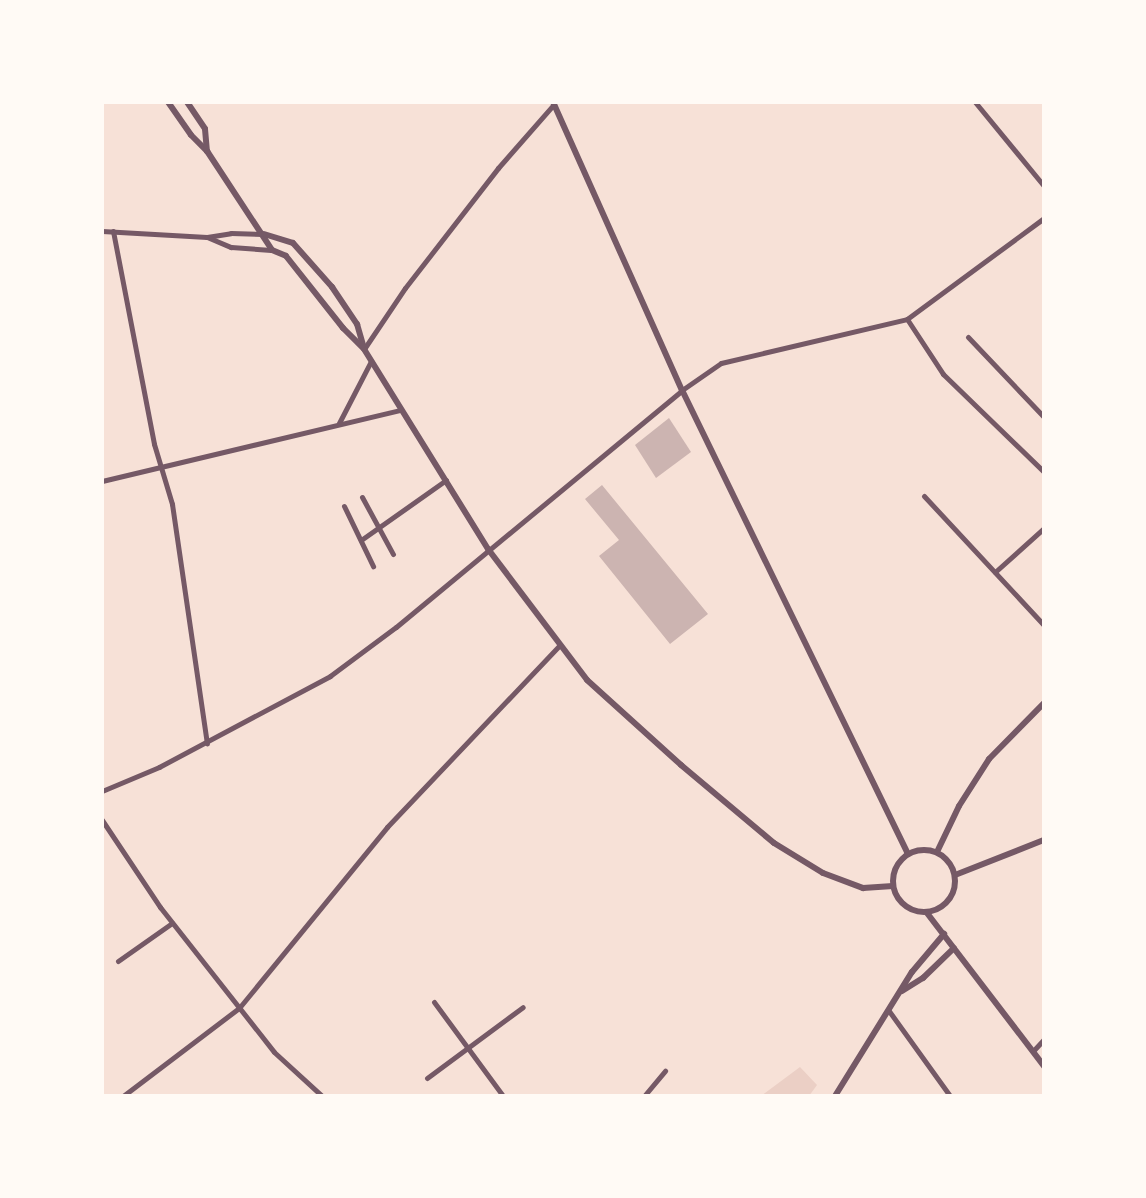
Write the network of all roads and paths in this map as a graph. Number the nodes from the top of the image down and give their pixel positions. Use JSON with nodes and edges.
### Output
{"nodes":[{"id":1,"x":168,"y":102,"type":"edge"},
{"id":2,"x":187,"y":102,"type":"edge"},
{"id":3,"x":975,"y":102,"type":"edge"},
{"id":4,"x":554,"y":103,"type":"edge"},
{"id":5,"x":207,"y":151,"type":"junction"},
{"id":6,"x":1044,"y":186,"type":"edge"},
{"id":7,"x":1044,"y":218,"type":"edge"},
{"id":8,"x":102,"y":231,"type":"edge"},
{"id":9,"x":113,"y":231,"type":"junction"},
{"id":10,"x":264,"y":234,"type":"junction"},
{"id":11,"x":207,"y":237,"type":"junction"},
{"id":12,"x":272,"y":250,"type":"junction"},
{"id":13,"x":907,"y":319,"type":"junction"},
{"id":14,"x":968,"y":337,"type":"dead end"},
{"id":15,"x":364,"y":349,"type":"junction"},
{"id":16,"x":371,"y":360,"type":"junction"},
{"id":17,"x":682,"y":390,"type":"junction"},
{"id":18,"x":402,"y":409,"type":"junction"},
{"id":19,"x":1044,"y":417,"type":"edge"},
{"id":20,"x":339,"y":424,"type":"junction"},
{"id":21,"x":160,"y":465,"type":"junction"},
{"id":22,"x":1044,"y":472,"type":"edge"},
{"id":23,"x":446,"y":480,"type":"junction"},
{"id":24,"x":102,"y":481,"type":"edge"},
{"id":25,"x":924,"y":496,"type":"dead end"},
{"id":26,"x":362,"y":497,"type":"dead end"},
{"id":27,"x":344,"y":506,"type":"dead end"},
{"id":28,"x":379,"y":528,"type":"junction"},
{"id":29,"x":1044,"y":528,"type":"edge"},
{"id":30,"x":361,"y":540,"type":"junction"},
{"id":31,"x":488,"y":549,"type":"junction"},
{"id":32,"x":393,"y":554,"type":"dead end"},
{"id":33,"x":373,"y":566,"type":"dead end"},
{"id":34,"x":995,"y":572,"type":"junction"},
{"id":35,"x":1044,"y":625,"type":"edge"},
{"id":36,"x":560,"y":645,"type":"junction"},
{"id":37,"x":1044,"y":703,"type":"edge"},
{"id":38,"x":207,"y":743,"type":"junction"},
{"id":39,"x":102,"y":791,"type":"edge"},
{"id":40,"x":102,"y":820,"type":"edge"},
{"id":41,"x":1044,"y":840,"type":"edge"},
{"id":42,"x":937,"y":852,"type":"junction"},
{"id":43,"x":908,"y":854,"type":"junction"},
{"id":44,"x":955,"y":875,"type":"junction"},
{"id":45,"x":893,"y":886,"type":"junction"},
{"id":46,"x":927,"y":913,"type":"junction"},
{"id":47,"x":172,"y":923,"type":"junction"},
{"id":48,"x":944,"y":934,"type":"junction"},
{"id":49,"x":954,"y":948,"type":"junction"},
{"id":50,"x":118,"y":961,"type":"dead end"},
{"id":51,"x":902,"y":991,"type":"junction"},
{"id":52,"x":434,"y":1002,"type":"dead end"},
{"id":53,"x":523,"y":1007,"type":"dead end"},
{"id":54,"x":239,"y":1008,"type":"junction"},
{"id":55,"x":889,"y":1011,"type":"junction"},
{"id":56,"x":1044,"y":1039,"type":"edge"},
{"id":57,"x":468,"y":1048,"type":"junction"},
{"id":58,"x":1033,"y":1051,"type":"junction"},
{"id":59,"x":1044,"y":1066,"type":"edge"},
{"id":60,"x":665,"y":1071,"type":"dead end"},
{"id":61,"x":427,"y":1078,"type":"dead end"},
{"id":62,"x":123,"y":1096,"type":"edge"},
{"id":63,"x":322,"y":1096,"type":"edge"},
{"id":64,"x":503,"y":1096,"type":"edge"},
{"id":65,"x":644,"y":1096,"type":"edge"},
{"id":66,"x":835,"y":1096,"type":"edge"},
{"id":67,"x":950,"y":1096,"type":"edge"}],
"edges":[{"from":1,"to":5,"type":"street"},
{"from":2,"to":5,"type":"street"},
{"from":3,"to":6,"type":"street"},
{"from":4,"to":15,"type":"street"},
{"from":4,"to":17,"type":"street"},
{"from":5,"to":10,"type":"street"},
{"from":7,"to":13,"type":"street"},
{"from":8,"to":9,"type":"street"},
{"from":9,"to":11,"type":"street"},
{"from":9,"to":21,"type":"street"},
{"from":10,"to":11,"type":"street"},
{"from":10,"to":12,"type":"street"},
{"from":10,"to":15,"type":"street"},
{"from":11,"to":12,"type":"street"},
{"from":12,"to":15,"type":"street"},
{"from":13,"to":17,"type":"street"},
{"from":13,"to":22,"type":"street"},
{"from":14,"to":19,"type":"street"},
{"from":15,"to":16,"type":"street"},
{"from":16,"to":18,"type":"street"},
{"from":16,"to":20,"type":"street"},
{"from":17,"to":31,"type":"street"},
{"from":17,"to":43,"type":"street"},
{"from":18,"to":20,"type":"street"},
{"from":18,"to":23,"type":"street"},
{"from":20,"to":21,"type":"street"},
{"from":21,"to":24,"type":"street"},
{"from":21,"to":38,"type":"street"},
{"from":23,"to":28,"type":"street"},
{"from":23,"to":31,"type":"street"},
{"from":25,"to":34,"type":"street"},
{"from":26,"to":28,"type":"street"},
{"from":27,"to":30,"type":"street"},
{"from":28,"to":30,"type":"street"},
{"from":28,"to":32,"type":"street"},
{"from":29,"to":34,"type":"street"},
{"from":30,"to":33,"type":"street"},
{"from":31,"to":36,"type":"street"},
{"from":31,"to":38,"type":"street"},
{"from":34,"to":35,"type":"street"},
{"from":36,"to":45,"type":"street"},
{"from":36,"to":54,"type":"street"},
{"from":37,"to":42,"type":"street"},
{"from":38,"to":39,"type":"street"},
{"from":40,"to":47,"type":"street"},
{"from":41,"to":44,"type":"street"},
{"from":42,"to":43,"type":"street"},
{"from":42,"to":44,"type":"street"},
{"from":43,"to":45,"type":"street"},
{"from":44,"to":46,"type":"street"},
{"from":45,"to":46,"type":"street"},
{"from":46,"to":48,"type":"street"},
{"from":47,"to":50,"type":"street"},
{"from":47,"to":54,"type":"street"},
{"from":48,"to":49,"type":"street"},
{"from":48,"to":51,"type":"street"},
{"from":49,"to":51,"type":"street"},
{"from":49,"to":58,"type":"street"},
{"from":51,"to":55,"type":"street"},
{"from":52,"to":57,"type":"street"},
{"from":53,"to":57,"type":"street"},
{"from":54,"to":62,"type":"street"},
{"from":54,"to":63,"type":"street"},
{"from":55,"to":66,"type":"street"},
{"from":55,"to":67,"type":"street"},
{"from":56,"to":58,"type":"street"},
{"from":57,"to":61,"type":"street"},
{"from":57,"to":64,"type":"street"},
{"from":58,"to":59,"type":"street"},
{"from":60,"to":65,"type":"street"}]}
